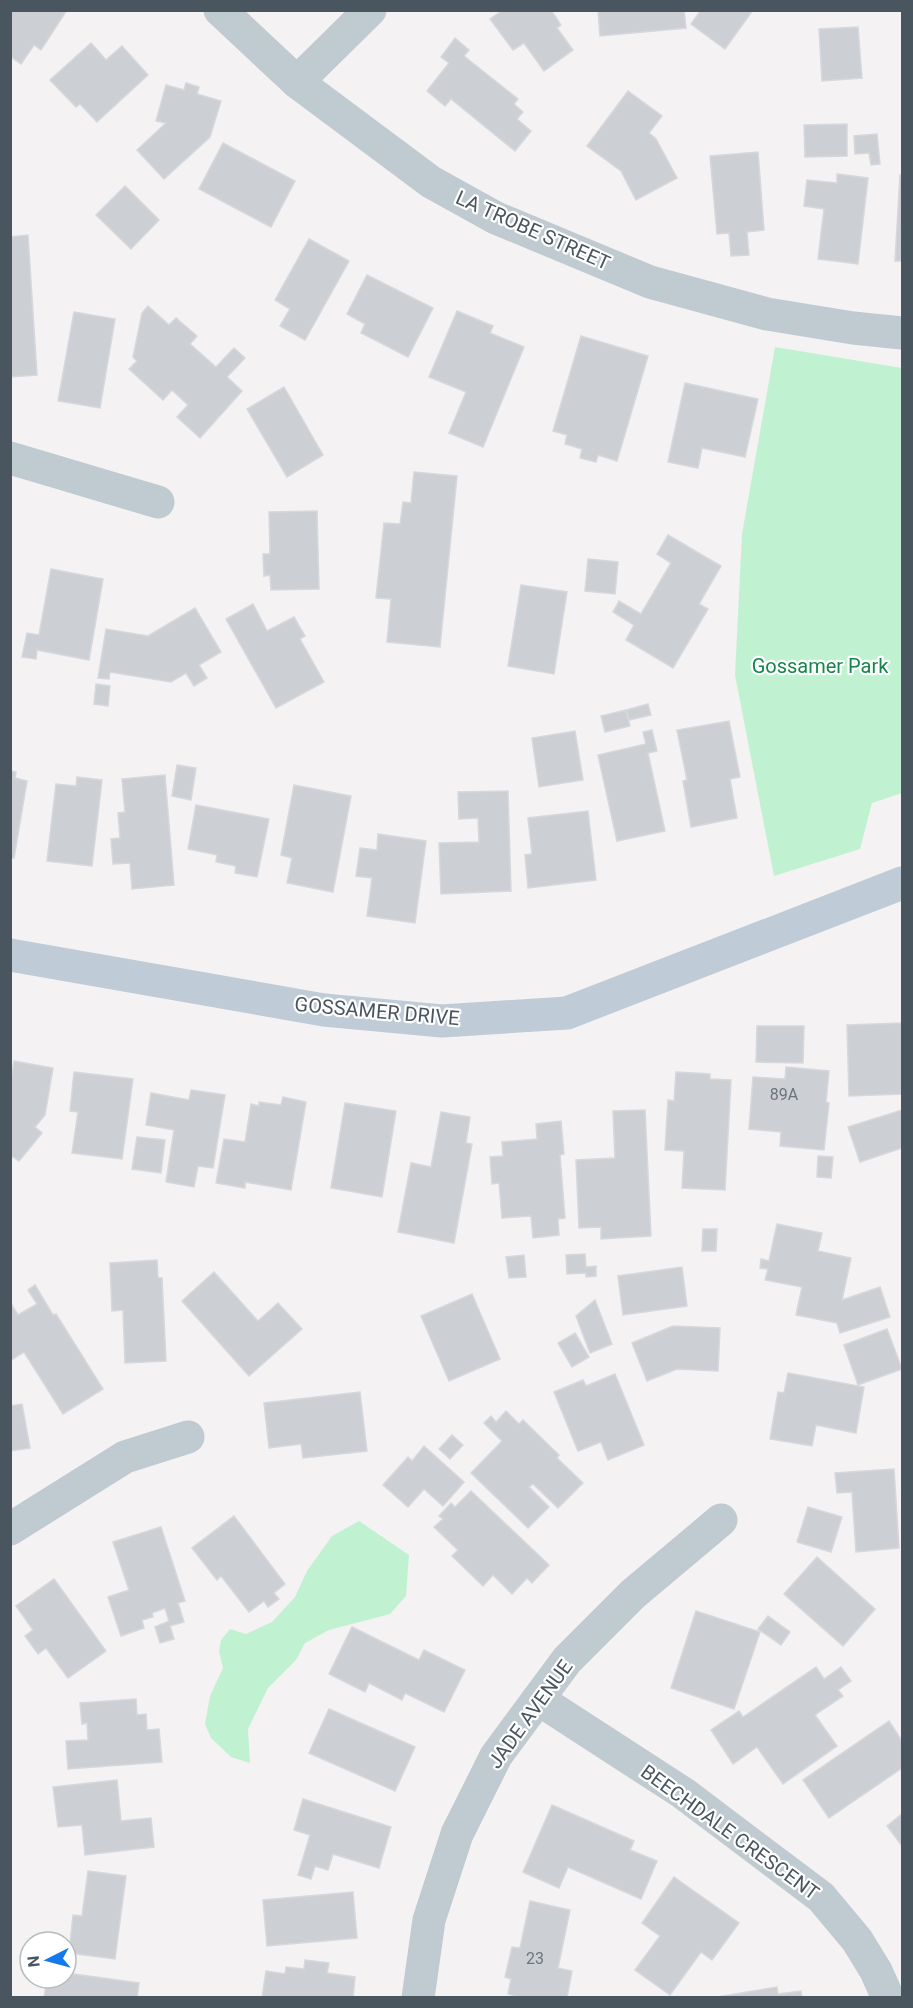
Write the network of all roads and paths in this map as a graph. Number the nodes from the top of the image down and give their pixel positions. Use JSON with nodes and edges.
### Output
{"nodes":[{"id":1,"x":220,"y":10,"type":"edge"},
{"id":2,"x":370,"y":10,"type":"edge"},
{"id":3,"x":297,"y":82,"type":"junction"},
{"id":4,"x":903,"y":333,"type":"edge"},
{"id":5,"x":10,"y":458,"type":"edge"},
{"id":6,"x":158,"y":502,"type":"dead end"},
{"id":7,"x":903,"y":883,"type":"edge"},
{"id":8,"x":10,"y":955,"type":"edge"},
{"id":9,"x":188,"y":1437,"type":"dead end"},
{"id":10,"x":721,"y":1520,"type":"dead end"},
{"id":11,"x":10,"y":1529,"type":"edge"},
{"id":12,"x":538,"y":1699,"type":"junction"},
{"id":13,"x":418,"y":1998,"type":"edge"},
{"id":14,"x":888,"y":1998,"type":"edge"}],
"edges":[{"from":1,"to":3,"type":"street","name":"LA TROBE STREET"},
{"from":2,"to":3,"type":"street"},
{"from":3,"to":4,"type":"street","name":"LA TROBE STREET"},
{"from":5,"to":6,"type":"street"},
{"from":7,"to":8,"type":"main road","name":"GOSSAMER DRIVE"},
{"from":9,"to":11,"type":"street"},
{"from":10,"to":12,"type":"street","name":"JADE AVENUE"},
{"from":12,"to":13,"type":"street","name":"JADE AVENUE"},
{"from":12,"to":14,"type":"street","name":"BEECHDALE CRESCENT"}]}
